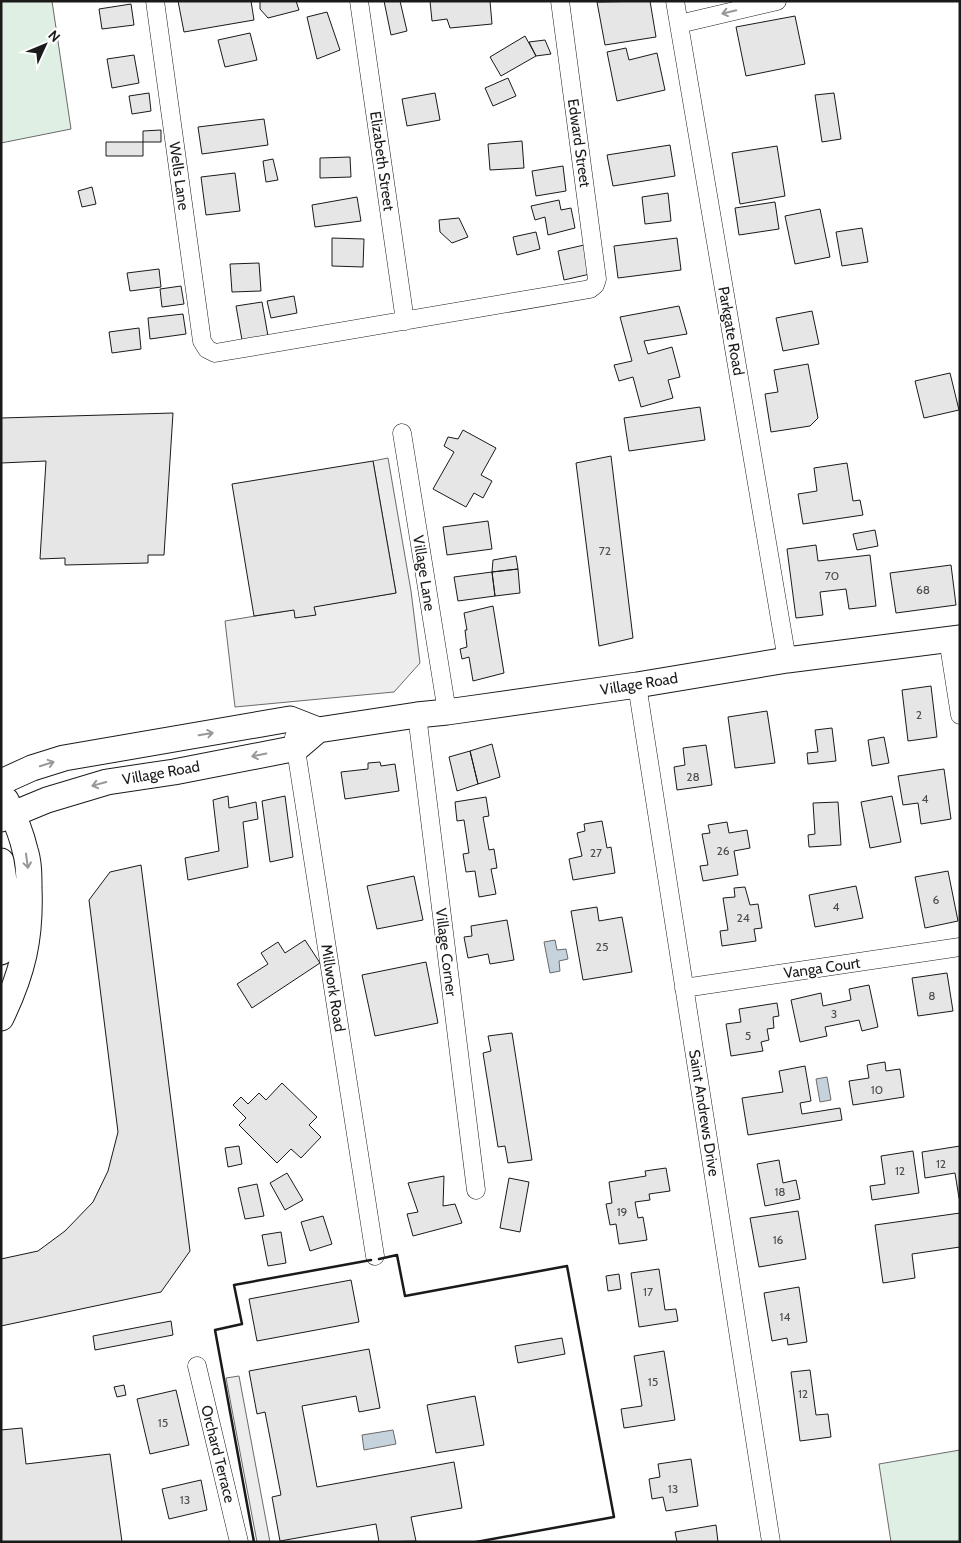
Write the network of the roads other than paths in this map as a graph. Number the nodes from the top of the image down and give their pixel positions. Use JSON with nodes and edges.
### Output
{"nodes":[{"id":1,"x":155,"y":1,"type":"edge"},
{"id":2,"x":359,"y":1,"type":"edge"},
{"id":3,"x":560,"y":1,"type":"edge"},
{"id":4,"x":674,"y":1,"type":"edge"},
{"id":5,"x":777,"y":1,"type":"edge"},
{"id":6,"x":679,"y":24,"type":"junction"},
{"id":7,"x":405,"y":321,"type":"junction"},
{"id":8,"x":402,"y":433,"type":"dead end"},
{"id":9,"x":954,"y":638,"type":"edge"},
{"id":10,"x":787,"y":660,"type":"junction"},
{"id":11,"x":637,"y":685,"type":"junction"},
{"id":12,"x":447,"y":712,"type":"junction"},
{"id":13,"x":417,"y":714,"type":"junction"},
{"id":14,"x":960,"y":715,"type":"edge"},
{"id":15,"x":290,"y":719,"type":"junction"},
{"id":16,"x":318,"y":730,"type":"junction"},
{"id":17,"x":297,"y":748,"type":"junction"},
{"id":18,"x":1,"y":782,"type":"edge"},
{"id":19,"x":1,"y":791,"type":"edge"},
{"id":20,"x":7,"y":817,"type":"edge"},
{"id":21,"x":1,"y":861,"type":"edge"},
{"id":22,"x":960,"y":947,"type":"edge"},
{"id":23,"x":1,"y":952,"type":"edge"},
{"id":24,"x":684,"y":988,"type":"junction"},
{"id":25,"x":1,"y":1018,"type":"edge"},
{"id":26,"x":476,"y":1190,"type":"dead end"},
{"id":27,"x":375,"y":1256,"type":"dead end"},
{"id":28,"x":197,"y":1366,"type":"dead end"},
{"id":29,"x":239,"y":1542,"type":"edge"},
{"id":30,"x":771,"y":1542,"type":"edge"}],
"edges":[{"from":1,"to":7,"type":"street","name":"Wells Lane"},
{"from":2,"to":7,"type":"street","name":"Elizabeth Street"},
{"from":3,"to":7,"type":"street","name":"Edward Street"},
{"from":4,"to":6,"type":"street","name":"Parkgate Road"},
{"from":5,"to":6,"type":"street","one_way":true},
{"from":6,"to":10,"type":"street","name":"Parkgate Road"},
{"from":8,"to":12,"type":"street","name":"Village Lane"},
{"from":9,"to":10,"type":"main road","name":"Village Road"},
{"from":9,"to":14,"type":"street"},
{"from":10,"to":11,"type":"main road","name":"Village Road"},
{"from":11,"to":12,"type":"main road","name":"Village Road"},
{"from":11,"to":24,"type":"street","name":"Saint Andrews Drive"},
{"from":12,"to":13,"type":"main road","name":"Village Road"},
{"from":13,"to":16,"type":"main road","name":"Village Road"},
{"from":13,"to":26,"type":"street","name":"Village Corner"},
{"from":15,"to":16,"type":"main road"},
{"from":15,"to":17,"type":"street","name":"Millwork Road"},
{"from":18,"to":15,"type":"main road","name":"Village Road","one_way":true},
{"from":16,"to":17,"type":"main road","name":"Village Road"},
{"from":17,"to":20,"type":"main road","name":"Village Road","one_way":true},
{"from":17,"to":27,"type":"street","name":"Millwork Road"},
{"from":19,"to":20,"type":"main road"},
{"from":20,"to":25,"type":"main road","one_way":true},
{"from":21,"to":23,"type":"main road"},
{"from":22,"to":24,"type":"street","name":"Vanga Court"},
{"from":24,"to":30,"type":"street","name":"Saint Andrews Drive"},
{"from":28,"to":29,"type":"street","name":"Orchard Terrace"}]}
